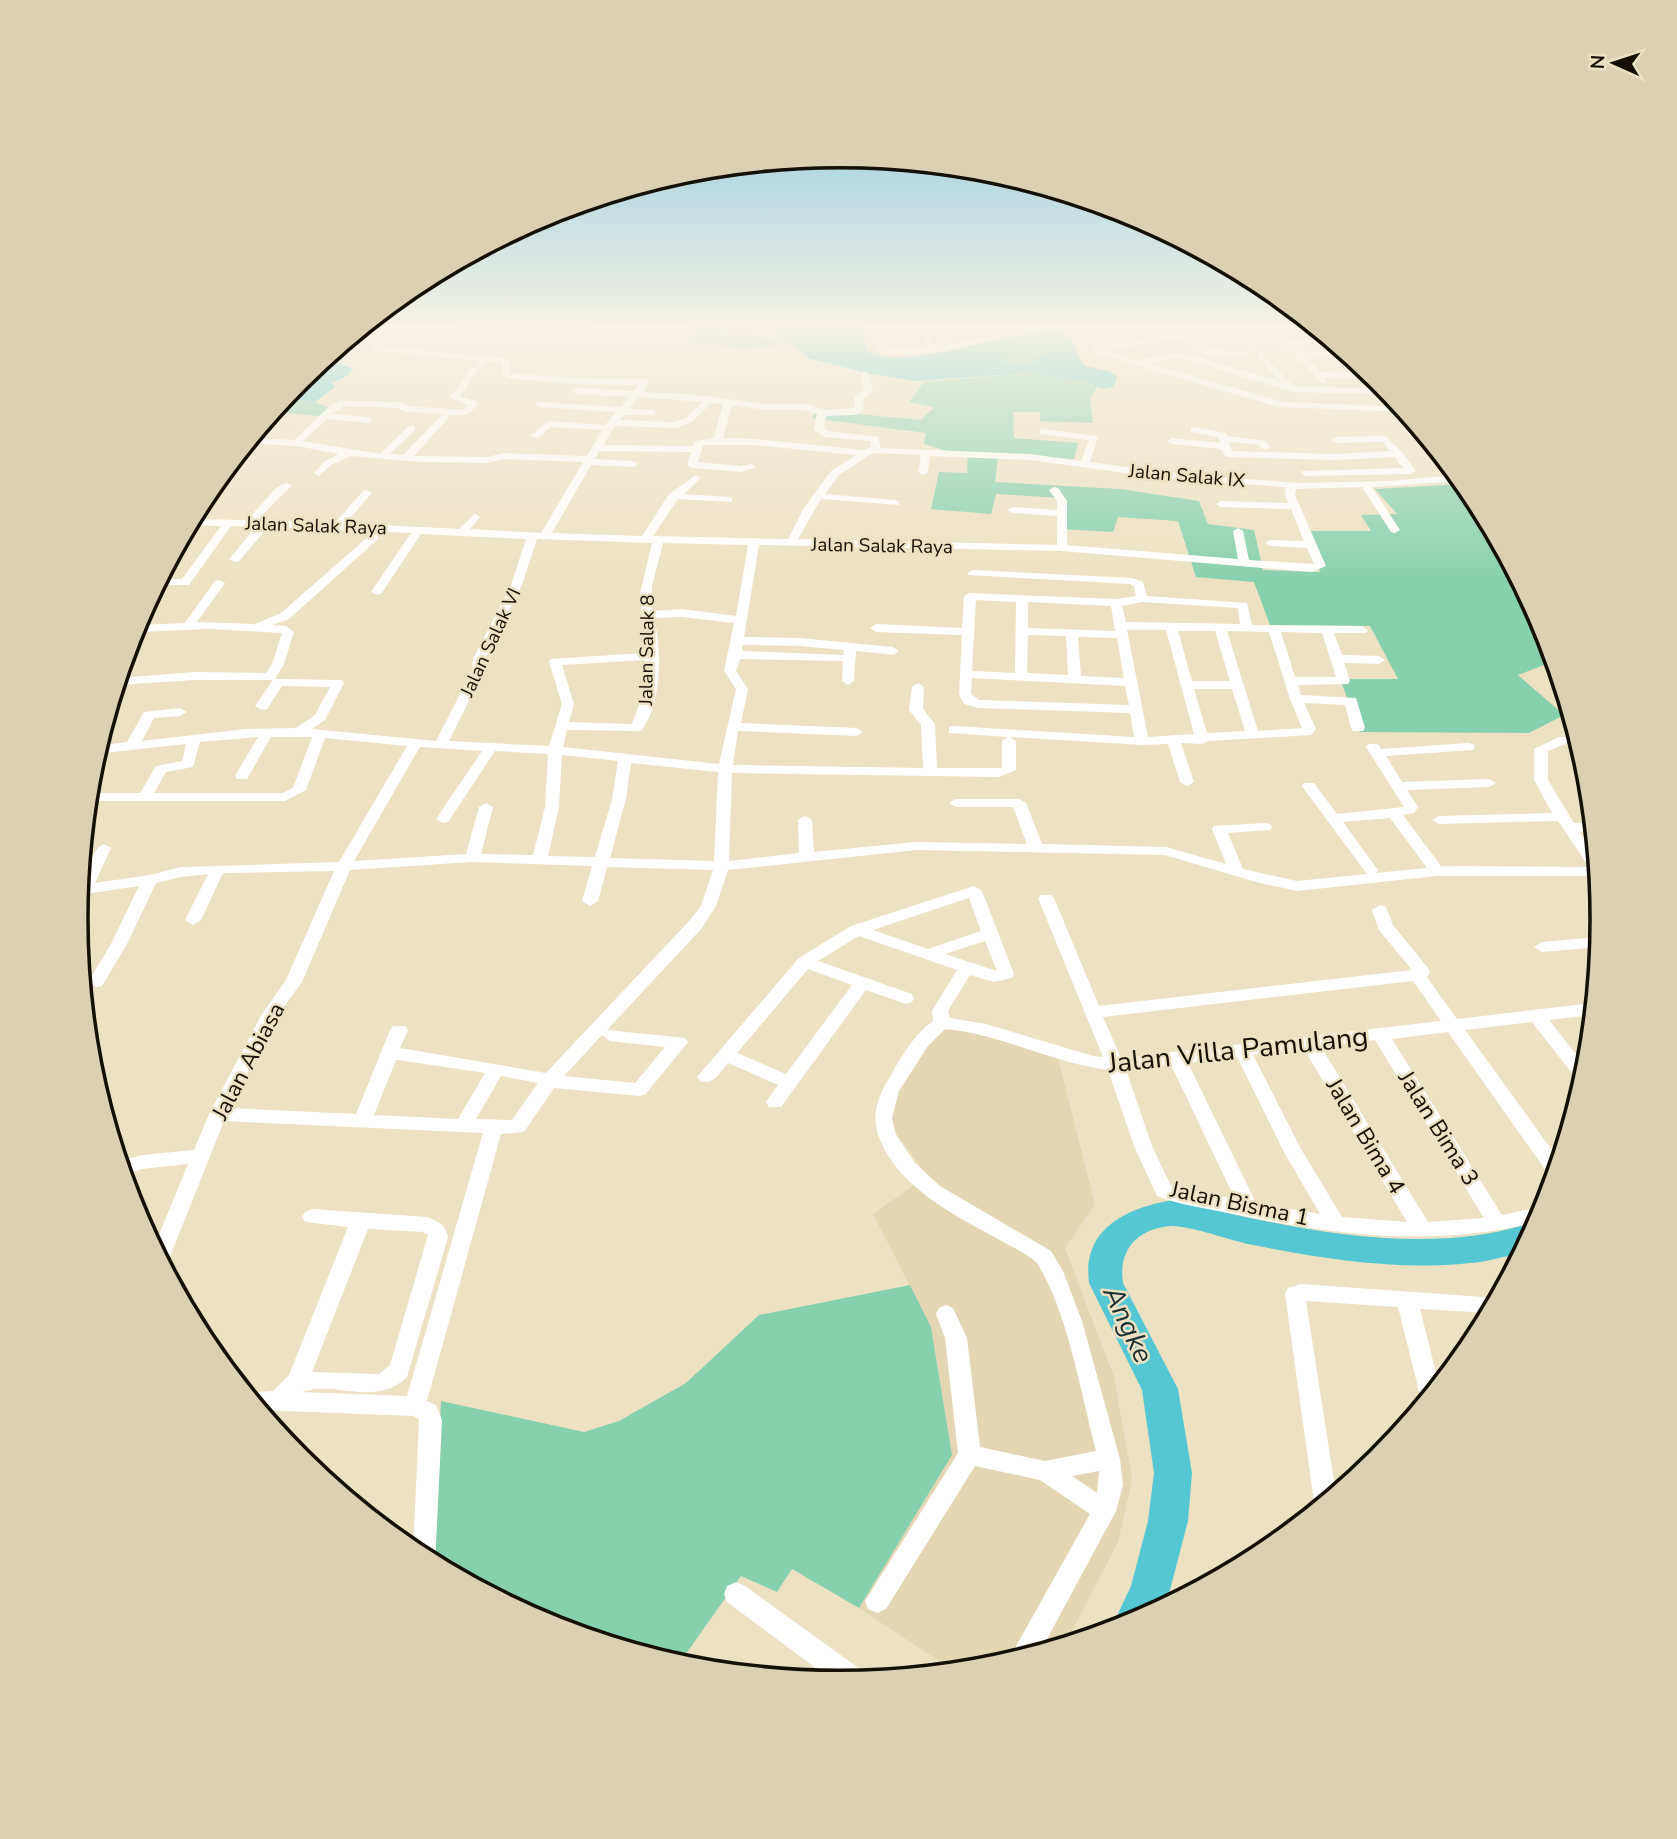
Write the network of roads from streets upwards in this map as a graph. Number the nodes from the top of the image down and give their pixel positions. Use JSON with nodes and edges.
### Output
{"nodes":[{"id":1,"x":330,"y":412,"type":"edge"},
{"id":2,"x":447,"y":412,"type":"edge"},
{"id":3,"x":465,"y":412,"type":"edge"},
{"id":4,"x":623,"y":412,"type":"edge"},
{"id":5,"x":635,"y":412,"type":"edge"},
{"id":6,"x":698,"y":412,"type":"edge"},
{"id":7,"x":726,"y":412,"type":"edge"},
{"id":8,"x":820,"y":412,"type":"edge"},
{"id":9,"x":835,"y":412,"type":"edge"},
{"id":10,"x":652,"y":413,"type":"dead end"},
{"id":11,"x":824,"y":413,"type":"junction"},
{"id":12,"x":325,"y":416,"type":"junction"},
{"id":13,"x":447,"y":416,"type":"dead end"},
{"id":14,"x":368,"y":420,"type":"dead end"},
{"id":15,"x":610,"y":426,"type":"junction"},
{"id":16,"x":412,"y":428,"type":"dead end"},
{"id":17,"x":1194,"y":430,"type":"dead end"},
{"id":18,"x":1043,"y":432,"type":"dead end"},
{"id":19,"x":535,"y":436,"type":"dead end"},
{"id":20,"x":718,"y":440,"type":"junction"},
{"id":21,"x":1336,"y":440,"type":"dead end"},
{"id":22,"x":260,"y":441,"type":"edge"},
{"id":23,"x":1172,"y":441,"type":"dead end"},
{"id":24,"x":546,"y":442,"type":"dead end"},
{"id":25,"x":296,"y":443,"type":"junction"},
{"id":26,"x":1224,"y":443,"type":"junction"},
{"id":27,"x":1265,"y":447,"type":"dead end"},
{"id":28,"x":595,"y":448,"type":"junction"},
{"id":29,"x":696,"y":449,"type":"junction"},
{"id":30,"x":876,"y":449,"type":"junction"},
{"id":31,"x":926,"y":451,"type":"junction"},
{"id":32,"x":1298,"y":451,"type":"junction"},
{"id":33,"x":349,"y":453,"type":"junction"},
{"id":34,"x":862,"y":453,"type":"junction"},
{"id":35,"x":1399,"y":454,"type":"junction"},
{"id":36,"x":520,"y":456,"type":"junction"},
{"id":37,"x":382,"y":457,"type":"junction"},
{"id":38,"x":405,"y":458,"type":"junction"},
{"id":39,"x":589,"y":460,"type":"junction"},
{"id":40,"x":1084,"y":463,"type":"junction"},
{"id":41,"x":634,"y":464,"type":"dead end"},
{"id":42,"x":751,"y":467,"type":"dead end"},
{"id":43,"x":923,"y":472,"type":"dead end"},
{"id":44,"x":319,"y":473,"type":"dead end"},
{"id":45,"x":696,"y":478,"type":"dead end"},
{"id":46,"x":1309,"y":478,"type":"junction"},
{"id":47,"x":1446,"y":479,"type":"edge"},
{"id":48,"x":1365,"y":484,"type":"junction"},
{"id":49,"x":1294,"y":485,"type":"junction"},
{"id":50,"x":288,"y":486,"type":"dead end"},
{"id":51,"x":1054,"y":490,"type":"dead end"},
{"id":52,"x":367,"y":493,"type":"dead end"},
{"id":53,"x":673,"y":496,"type":"junction"},
{"id":54,"x":817,"y":496,"type":"junction"},
{"id":55,"x":728,"y":500,"type":"dead end"},
{"id":56,"x":895,"y":503,"type":"dead end"},
{"id":57,"x":1221,"y":503,"type":"dead end"},
{"id":58,"x":1295,"y":506,"type":"junction"},
{"id":59,"x":1012,"y":510,"type":"dead end"},
{"id":60,"x":1062,"y":513,"type":"junction"},
{"id":61,"x":475,"y":517,"type":"dead end"},
{"id":62,"x":201,"y":523,"type":"edge"},
{"id":63,"x":228,"y":523,"type":"junction"},
{"id":64,"x":250,"y":523,"type":"junction"},
{"id":65,"x":265,"y":523,"type":"junction"},
{"id":66,"x":338,"y":526,"type":"junction"},
{"id":67,"x":419,"y":529,"type":"junction"},
{"id":68,"x":1395,"y":530,"type":"dead end"},
{"id":69,"x":1238,"y":531,"type":"dead end"},
{"id":70,"x":462,"y":532,"type":"junction"},
{"id":71,"x":532,"y":536,"type":"junction"},
{"id":72,"x":545,"y":536,"type":"junction"},
{"id":73,"x":374,"y":537,"type":"dead end"},
{"id":74,"x":653,"y":539,"type":"junction"},
{"id":75,"x":754,"y":543,"type":"junction"},
{"id":76,"x":791,"y":543,"type":"junction"},
{"id":77,"x":1270,"y":544,"type":"dead end"},
{"id":78,"x":1311,"y":545,"type":"junction"},
{"id":79,"x":1044,"y":548,"type":"junction"},
{"id":80,"x":1062,"y":548,"type":"junction"},
{"id":81,"x":967,"y":553,"type":"dead end"},
{"id":82,"x":235,"y":559,"type":"dead end"},
{"id":83,"x":1244,"y":563,"type":"junction"},
{"id":84,"x":1045,"y":571,"type":"junction"},
{"id":85,"x":973,"y":573,"type":"dead end"},
{"id":86,"x":168,"y":582,"type":"edge"},
{"id":87,"x":196,"y":583,"type":"junction"},
{"id":88,"x":1197,"y":585,"type":"dead end"},
{"id":89,"x":377,"y":592,"type":"dead end"},
{"id":90,"x":1022,"y":598,"type":"junction"},
{"id":91,"x":1142,"y":598,"type":"junction"},
{"id":92,"x":1044,"y":599,"type":"junction"},
{"id":93,"x":1200,"y":602,"type":"junction"},
{"id":94,"x":1116,"y":603,"type":"junction"},
{"id":95,"x":919,"y":613,"type":"dead end"},
{"id":96,"x":648,"y":615,"type":"junction"},
{"id":97,"x":740,"y":620,"type":"junction"},
{"id":98,"x":189,"y":625,"type":"junction"},
{"id":99,"x":255,"y":627,"type":"junction"},
{"id":100,"x":1171,"y":627,"type":"junction"},
{"id":101,"x":147,"y":628,"type":"edge"},
{"id":102,"x":877,"y":628,"type":"dead end"},
{"id":103,"x":1220,"y":628,"type":"junction"},
{"id":104,"x":1247,"y":629,"type":"junction"},
{"id":105,"x":1274,"y":629,"type":"junction"},
{"id":106,"x":918,"y":630,"type":"junction"},
{"id":107,"x":1327,"y":630,"type":"junction"},
{"id":108,"x":1362,"y":630,"type":"dead end"},
{"id":109,"x":1021,"y":631,"type":"junction"},
{"id":110,"x":1122,"y":631,"type":"junction"},
{"id":111,"x":967,"y":632,"type":"junction"},
{"id":112,"x":1072,"y":633,"type":"junction"},
{"id":113,"x":737,"y":640,"type":"junction"},
{"id":114,"x":850,"y":646,"type":"junction"},
{"id":115,"x":893,"y":651,"type":"dead end"},
{"id":116,"x":735,"y":655,"type":"junction"},
{"id":117,"x":650,"y":656,"type":"junction"},
{"id":118,"x":842,"y":658,"type":"dead end"},
{"id":119,"x":1337,"y":659,"type":"junction"},
{"id":120,"x":1379,"y":660,"type":"dead end"},
{"id":121,"x":966,"y":674,"type":"junction"},
{"id":122,"x":1021,"y":677,"type":"junction"},
{"id":123,"x":1075,"y":679,"type":"junction"},
{"id":124,"x":126,"y":680,"type":"edge"},
{"id":125,"x":848,"y":681,"type":"dead end"},
{"id":126,"x":1290,"y":681,"type":"junction"},
{"id":127,"x":1131,"y":682,"type":"junction"},
{"id":128,"x":1185,"y":685,"type":"junction"},
{"id":129,"x":1238,"y":685,"type":"junction"},
{"id":130,"x":918,"y":687,"type":"dead end"},
{"id":131,"x":1296,"y":699,"type":"junction"},
{"id":132,"x":262,"y":706,"type":"dead end"},
{"id":133,"x":1137,"y":709,"type":"junction"},
{"id":134,"x":180,"y":712,"type":"dead end"},
{"id":135,"x":562,"y":726,"type":"junction"},
{"id":136,"x":317,"y":727,"type":"junction"},
{"id":137,"x":733,"y":727,"type":"junction"},
{"id":138,"x":1358,"y":728,"type":"dead end"},
{"id":139,"x":954,"y":730,"type":"dead end"},
{"id":140,"x":267,"y":732,"type":"junction"},
{"id":141,"x":856,"y":732,"type":"dead end"},
{"id":142,"x":1253,"y":736,"type":"junction"},
{"id":143,"x":194,"y":739,"type":"junction"},
{"id":144,"x":1202,"y":740,"type":"junction"},
{"id":145,"x":1568,"y":740,"type":"edge"},
{"id":146,"x":1009,"y":741,"type":"dead end"},
{"id":147,"x":1142,"y":741,"type":"junction"},
{"id":148,"x":1174,"y":741,"type":"junction"},
{"id":149,"x":416,"y":743,"type":"junction"},
{"id":150,"x":440,"y":745,"type":"junction"},
{"id":151,"x":132,"y":746,"type":"junction"},
{"id":152,"x":491,"y":747,"type":"junction"},
{"id":153,"x":1468,"y":747,"type":"dead end"},
{"id":154,"x":108,"y":749,"type":"edge"},
{"id":155,"x":555,"y":750,"type":"junction"},
{"id":156,"x":625,"y":758,"type":"junction"},
{"id":157,"x":726,"y":769,"type":"junction"},
{"id":158,"x":930,"y":771,"type":"junction"},
{"id":159,"x":242,"y":776,"type":"dead end"},
{"id":160,"x":1187,"y":782,"type":"dead end"},
{"id":161,"x":1489,"y":783,"type":"dead end"},
{"id":162,"x":1309,"y":786,"type":"dead end"},
{"id":163,"x":1398,"y":786,"type":"junction"},
{"id":164,"x":145,"y":796,"type":"junction"},
{"id":165,"x":98,"y":797,"type":"edge"},
{"id":166,"x":957,"y":803,"type":"dead end"},
{"id":167,"x":486,"y":807,"type":"dead end"},
{"id":168,"x":1394,"y":813,"type":"junction"},
{"id":169,"x":443,"y":819,"type":"dead end"},
{"id":170,"x":1333,"y":819,"type":"junction"},
{"id":171,"x":805,"y":820,"type":"dead end"},
{"id":172,"x":1439,"y":820,"type":"dead end"},
{"id":173,"x":1566,"y":822,"type":"junction"},
{"id":174,"x":1583,"y":825,"type":"edge"},
{"id":175,"x":1265,"y":827,"type":"dead end"},
{"id":176,"x":103,"y":848,"type":"dead end"},
{"id":177,"x":1036,"y":848,"type":"junction"},
{"id":178,"x":1586,"y":853,"type":"edge"},
{"id":179,"x":472,"y":858,"type":"junction"},
{"id":180,"x":540,"y":858,"type":"junction"},
{"id":181,"x":807,"y":858,"type":"junction"},
{"id":182,"x":602,"y":861,"type":"junction"},
{"id":183,"x":344,"y":866,"type":"junction"},
{"id":184,"x":721,"y":866,"type":"junction"},
{"id":185,"x":218,"y":869,"type":"junction"},
{"id":186,"x":1370,"y":870,"type":"dead end"},
{"id":187,"x":1588,"y":870,"type":"edge"},
{"id":188,"x":1236,"y":871,"type":"junction"},
{"id":189,"x":1437,"y":871,"type":"junction"},
{"id":190,"x":89,"y":875,"type":"edge"},
{"id":191,"x":150,"y":880,"type":"junction"},
{"id":192,"x":89,"y":889,"type":"edge"},
{"id":193,"x":1046,"y":898,"type":"dead end"},
{"id":194,"x":590,"y":901,"type":"dead end"},
{"id":195,"x":1380,"y":910,"type":"dead end"},
{"id":196,"x":193,"y":920,"type":"dead end"},
{"id":197,"x":857,"y":930,"type":"junction"},
{"id":198,"x":991,"y":933,"type":"junction"},
{"id":199,"x":1589,"y":943,"type":"edge"},
{"id":200,"x":1542,"y":947,"type":"dead end"},
{"id":201,"x":929,"y":954,"type":"junction"},
{"id":202,"x":804,"y":962,"type":"junction"},
{"id":203,"x":966,"y":968,"type":"junction"},
{"id":204,"x":1417,"y":975,"type":"junction"},
{"id":205,"x":96,"y":982,"type":"dead end"},
{"id":206,"x":863,"y":982,"type":"junction"},
{"id":207,"x":906,"y":998,"type":"dead end"},
{"id":208,"x":1584,"y":1010,"type":"edge"},
{"id":209,"x":1093,"y":1012,"type":"junction"},
{"id":210,"x":1536,"y":1015,"type":"junction"},
{"id":211,"x":942,"y":1023,"type":"junction"},
{"id":212,"x":1454,"y":1026,"type":"junction"},
{"id":213,"x":399,"y":1030,"type":"dead end"},
{"id":214,"x":1380,"y":1034,"type":"junction"},
{"id":215,"x":610,"y":1035,"type":"dead end"},
{"id":216,"x":1309,"y":1042,"type":"junction"},
{"id":217,"x":1241,"y":1050,"type":"junction"},
{"id":218,"x":398,"y":1054,"type":"dead end"},
{"id":219,"x":725,"y":1055,"type":"junction"},
{"id":220,"x":1177,"y":1058,"type":"junction"},
{"id":221,"x":1115,"y":1065,"type":"junction"},
{"id":222,"x":1575,"y":1065,"type":"edge"},
{"id":223,"x":496,"y":1069,"type":"junction"},
{"id":224,"x":706,"y":1077,"type":"dead end"},
{"id":225,"x":544,"y":1079,"type":"junction"},
{"id":226,"x":789,"y":1083,"type":"junction"},
{"id":227,"x":775,"y":1102,"type":"dead end"},
{"id":228,"x":218,"y":1114,"type":"junction"},
{"id":229,"x":369,"y":1116,"type":"junction"},
{"id":230,"x":466,"y":1120,"type":"junction"},
{"id":231,"x":494,"y":1127,"type":"junction"},
{"id":232,"x":201,"y":1156,"type":"junction"},
{"id":233,"x":1550,"y":1161,"type":"edge"},
{"id":234,"x":129,"y":1167,"type":"edge"},
{"id":235,"x":1249,"y":1209,"type":"junction"},
{"id":236,"x":1528,"y":1216,"type":"edge"},
{"id":237,"x":312,"y":1217,"type":"dead end"},
{"id":238,"x":361,"y":1220,"type":"junction"},
{"id":239,"x":1335,"y":1223,"type":"junction"},
{"id":240,"x":1497,"y":1223,"type":"junction"},
{"id":241,"x":1422,"y":1229,"type":"junction"},
{"id":242,"x":163,"y":1248,"type":"edge"},
{"id":243,"x":1407,"y":1300,"type":"junction"},
{"id":244,"x":1484,"y":1304,"type":"edge"},
{"id":245,"x":946,"y":1314,"type":"dead end"},
{"id":246,"x":1431,"y":1380,"type":"edge"},
{"id":247,"x":298,"y":1381,"type":"junction"},
{"id":248,"x":262,"y":1401,"type":"edge"},
{"id":249,"x":273,"y":1401,"type":"junction"},
{"id":250,"x":415,"y":1406,"type":"junction"},
{"id":251,"x":970,"y":1455,"type":"junction"},
{"id":252,"x":1109,"y":1459,"type":"junction"},
{"id":253,"x":1045,"y":1471,"type":"junction"},
{"id":254,"x":1324,"y":1492,"type":"edge"},
{"id":255,"x":1104,"y":1511,"type":"junction"},
{"id":256,"x":426,"y":1547,"type":"edge"},
{"id":257,"x":736,"y":1594,"type":"dead end"},
{"id":258,"x":877,"y":1601,"type":"dead end"},
{"id":259,"x":1030,"y":1646,"type":"edge"},
{"id":260,"x":841,"y":1671,"type":"edge"}],
"edges":[{"from":1,"to":12,"type":"street"},
{"from":2,"to":3,"type":"street"},
{"from":4,"to":15,"type":"street"},
{"from":5,"to":10,"type":"street"},
{"from":6,"to":15,"type":"street"},
{"from":7,"to":20,"type":"street"},
{"from":8,"to":11,"type":"street"},
{"from":9,"to":11,"type":"street"},
{"from":11,"to":30,"type":"street"},
{"from":12,"to":14,"type":"street"},
{"from":12,"to":25,"type":"street"},
{"from":13,"to":38,"type":"street"},
{"from":15,"to":19,"type":"street"},
{"from":15,"to":28,"type":"street"},
{"from":16,"to":37,"type":"street"},
{"from":17,"to":26,"type":"street"},
{"from":18,"to":40,"type":"street"},
{"from":20,"to":29,"type":"street"},
{"from":20,"to":34,"type":"street"},
{"from":21,"to":35,"type":"street"},
{"from":22,"to":25,"type":"street"},
{"from":23,"to":26,"type":"street"},
{"from":24,"to":36,"type":"street"},
{"from":25,"to":33,"type":"street"},
{"from":26,"to":27,"type":"street"},
{"from":26,"to":32,"type":"street"},
{"from":28,"to":29,"type":"street"},
{"from":28,"to":39,"type":"street"},
{"from":29,"to":42,"type":"street"},
{"from":30,"to":31,"type":"street","name":"Jalan Salak IX"},
{"from":30,"to":34,"type":"street","name":"Jalan Salak IX"},
{"from":31,"to":40,"type":"street","name":"Jalan Salak IX"},
{"from":31,"to":43,"type":"street"},
{"from":32,"to":35,"type":"street"},
{"from":32,"to":46,"type":"street"},
{"from":33,"to":37,"type":"street"},
{"from":33,"to":44,"type":"street"},
{"from":34,"to":54,"type":"street","name":"Jalan Salak IX"},
{"from":35,"to":46,"type":"street"},
{"from":36,"to":38,"type":"street"},
{"from":36,"to":39,"type":"street"},
{"from":37,"to":38,"type":"street"},
{"from":39,"to":41,"type":"street"},
{"from":39,"to":72,"type":"street"},
{"from":40,"to":49,"type":"street","name":"Jalan Salak IX"},
{"from":45,"to":53,"type":"street","name":"Jalan Salak 8"},
{"from":46,"to":48,"type":"street"},
{"from":46,"to":49,"type":"street"},
{"from":47,"to":48,"type":"street"},
{"from":48,"to":68,"type":"street"},
{"from":49,"to":58,"type":"street","name":"Jalan Salak Raya"},
{"from":50,"to":64,"type":"street"},
{"from":51,"to":60,"type":"street"},
{"from":52,"to":66,"type":"street"},
{"from":53,"to":55,"type":"street"},
{"from":53,"to":74,"type":"street","name":"Jalan Salak 8"},
{"from":54,"to":56,"type":"street"},
{"from":54,"to":76,"type":"street","name":"Jalan Salak IX"},
{"from":57,"to":58,"type":"street"},
{"from":58,"to":78,"type":"street","name":"Jalan Salak Raya"},
{"from":59,"to":60,"type":"street"},
{"from":60,"to":80,"type":"street"},
{"from":61,"to":70,"type":"street"},
{"from":62,"to":63,"type":"street","name":"Jalan Salak Raya"},
{"from":63,"to":64,"type":"street","name":"Jalan Salak Raya"},
{"from":63,"to":87,"type":"street"},
{"from":64,"to":65,"type":"street","name":"Jalan Salak Raya"},
{"from":65,"to":66,"type":"street","name":"Jalan Salak Raya"},
{"from":65,"to":82,"type":"street"},
{"from":66,"to":67,"type":"street","name":"Jalan Salak Raya"},
{"from":67,"to":70,"type":"street","name":"Jalan Salak Raya"},
{"from":67,"to":89,"type":"street"},
{"from":69,"to":83,"type":"street"},
{"from":70,"to":71,"type":"street","name":"Jalan Salak Raya"},
{"from":71,"to":72,"type":"street","name":"Jalan Salak Raya"},
{"from":71,"to":150,"type":"street","name":"Jalan Salak VI"},
{"from":72,"to":74,"type":"street","name":"Jalan Salak Raya"},
{"from":73,"to":99,"type":"street"},
{"from":74,"to":75,"type":"street","name":"Jalan Salak Raya"},
{"from":74,"to":96,"type":"street","name":"Jalan Salak 8"},
{"from":75,"to":76,"type":"street","name":"Jalan Salak Raya"},
{"from":75,"to":97,"type":"street"},
{"from":76,"to":79,"type":"street","name":"Jalan Salak Raya"},
{"from":77,"to":78,"type":"street"},
{"from":78,"to":83,"type":"street","name":"Jalan Salak Raya"},
{"from":79,"to":80,"type":"street","name":"Jalan Salak Raya"},
{"from":79,"to":81,"type":"street"},
{"from":80,"to":83,"type":"street","name":"Jalan Salak Raya"},
{"from":84,"to":85,"type":"street"},
{"from":84,"to":91,"type":"street"},
{"from":84,"to":92,"type":"street"},
{"from":86,"to":87,"type":"street"},
{"from":87,"to":98,"type":"street"},
{"from":88,"to":93,"type":"street"},
{"from":90,"to":92,"type":"street"},
{"from":90,"to":109,"type":"street"},
{"from":90,"to":111,"type":"street"},
{"from":91,"to":93,"type":"street"},
{"from":91,"to":94,"type":"street"},
{"from":92,"to":94,"type":"street"},
{"from":93,"to":104,"type":"street"},
{"from":94,"to":110,"type":"street"},
{"from":95,"to":106,"type":"street"},
{"from":96,"to":97,"type":"street"},
{"from":96,"to":117,"type":"street","name":"Jalan Salak 8"},
{"from":97,"to":113,"type":"street"},
{"from":98,"to":99,"type":"street"},
{"from":98,"to":101,"type":"street"},
{"from":99,"to":124,"type":"street"},
{"from":100,"to":103,"type":"street"},
{"from":100,"to":110,"type":"street"},
{"from":100,"to":128,"type":"street"},
{"from":102,"to":106,"type":"street"},
{"from":103,"to":104,"type":"street"},
{"from":103,"to":129,"type":"street"},
{"from":104,"to":105,"type":"street"},
{"from":105,"to":107,"type":"street"},
{"from":105,"to":126,"type":"street"},
{"from":106,"to":111,"type":"street"},
{"from":107,"to":108,"type":"street"},
{"from":107,"to":119,"type":"street"},
{"from":109,"to":112,"type":"street"},
{"from":109,"to":122,"type":"street"},
{"from":110,"to":112,"type":"street"},
{"from":110,"to":127,"type":"street"},
{"from":111,"to":121,"type":"street"},
{"from":112,"to":123,"type":"street"},
{"from":113,"to":114,"type":"street"},
{"from":113,"to":116,"type":"street"},
{"from":114,"to":115,"type":"street"},
{"from":114,"to":125,"type":"street"},
{"from":116,"to":118,"type":"street"},
{"from":116,"to":137,"type":"street"},
{"from":117,"to":135,"type":"street","name":"Jalan Salak 8"},
{"from":117,"to":135,"type":"street"},
{"from":119,"to":120,"type":"street"},
{"from":119,"to":126,"type":"street"},
{"from":121,"to":122,"type":"street"},
{"from":121,"to":133,"type":"street"},
{"from":122,"to":123,"type":"street"},
{"from":123,"to":127,"type":"street"},
{"from":126,"to":131,"type":"street"},
{"from":127,"to":133,"type":"street"},
{"from":128,"to":129,"type":"street"},
{"from":128,"to":144,"type":"street"},
{"from":129,"to":142,"type":"street"},
{"from":130,"to":158,"type":"street"},
{"from":131,"to":138,"type":"street"},
{"from":131,"to":142,"type":"street"},
{"from":132,"to":136,"type":"street"},
{"from":133,"to":147,"type":"street"},
{"from":134,"to":151,"type":"street"},
{"from":135,"to":155,"type":"street"},
{"from":136,"to":140,"type":"street"},
{"from":136,"to":149,"type":"street"},
{"from":136,"to":164,"type":"street"},
{"from":137,"to":141,"type":"street"},
{"from":137,"to":157,"type":"street"},
{"from":139,"to":147,"type":"street"},
{"from":140,"to":143,"type":"street"},
{"from":140,"to":159,"type":"street"},
{"from":142,"to":144,"type":"street"},
{"from":143,"to":151,"type":"street"},
{"from":143,"to":164,"type":"street"},
{"from":144,"to":148,"type":"street"},
{"from":145,"to":173,"type":"street"},
{"from":146,"to":158,"type":"street"},
{"from":147,"to":148,"type":"street"},
{"from":148,"to":160,"type":"street"},
{"from":149,"to":150,"type":"street"},
{"from":149,"to":183,"type":"street","name":"Jalan Abiasa"},
{"from":150,"to":152,"type":"street"},
{"from":151,"to":154,"type":"street"},
{"from":152,"to":155,"type":"street"},
{"from":152,"to":169,"type":"street"},
{"from":153,"to":163,"type":"street"},
{"from":155,"to":156,"type":"street"},
{"from":155,"to":180,"type":"street"},
{"from":156,"to":157,"type":"street"},
{"from":156,"to":182,"type":"street"},
{"from":157,"to":158,"type":"street"},
{"from":157,"to":184,"type":"street"},
{"from":161,"to":163,"type":"street"},
{"from":162,"to":170,"type":"street"},
{"from":163,"to":168,"type":"street"},
{"from":164,"to":165,"type":"street"},
{"from":166,"to":177,"type":"street"},
{"from":167,"to":179,"type":"street"},
{"from":168,"to":170,"type":"street"},
{"from":168,"to":189,"type":"street"},
{"from":170,"to":186,"type":"street"},
{"from":171,"to":181,"type":"street"},
{"from":172,"to":173,"type":"street"},
{"from":173,"to":174,"type":"street"},
{"from":173,"to":178,"type":"street"},
{"from":175,"to":188,"type":"street"},
{"from":176,"to":190,"type":"street"},
{"from":177,"to":181,"type":"street"},
{"from":177,"to":188,"type":"street"},
{"from":179,"to":180,"type":"street"},
{"from":179,"to":183,"type":"street"},
{"from":180,"to":182,"type":"street"},
{"from":181,"to":184,"type":"street"},
{"from":182,"to":184,"type":"street"},
{"from":182,"to":194,"type":"street"},
{"from":183,"to":185,"type":"street"},
{"from":183,"to":228,"type":"street","name":"Jalan Abiasa"},
{"from":184,"to":225,"type":"street"},
{"from":185,"to":191,"type":"street"},
{"from":185,"to":196,"type":"street"},
{"from":187,"to":189,"type":"street"},
{"from":188,"to":189,"type":"street"},
{"from":191,"to":192,"type":"street"},
{"from":191,"to":205,"type":"street"},
{"from":193,"to":209,"type":"street","name":"Jalan Bisma 1"},
{"from":195,"to":204,"type":"street"},
{"from":197,"to":198,"type":"street"},
{"from":197,"to":201,"type":"street"},
{"from":197,"to":202,"type":"street"},
{"from":198,"to":201,"type":"street"},
{"from":198,"to":203,"type":"street"},
{"from":199,"to":200,"type":"street"},
{"from":201,"to":203,"type":"street"},
{"from":202,"to":206,"type":"street"},
{"from":202,"to":219,"type":"street"},
{"from":203,"to":211,"type":"street"},
{"from":204,"to":209,"type":"street"},
{"from":204,"to":212,"type":"street"},
{"from":206,"to":207,"type":"street"},
{"from":206,"to":226,"type":"street"},
{"from":208,"to":210,"type":"street","name":"Jalan Villa Pamulang"},
{"from":209,"to":221,"type":"street","name":"Jalan Bisma 1"},
{"from":210,"to":212,"type":"street","name":"Jalan Villa Pamulang"},
{"from":210,"to":222,"type":"street"},
{"from":211,"to":221,"type":"street","name":"Jalan Villa Pamulang"},
{"from":211,"to":252,"type":"street"},
{"from":212,"to":214,"type":"street","name":"Jalan Villa Pamulang"},
{"from":212,"to":233,"type":"street"},
{"from":213,"to":229,"type":"street"},
{"from":214,"to":216,"type":"street","name":"Jalan Villa Pamulang"},
{"from":214,"to":240,"type":"street","name":"Jalan Bima 3"},
{"from":215,"to":225,"type":"street"},
{"from":216,"to":217,"type":"street","name":"Jalan Villa Pamulang"},
{"from":216,"to":241,"type":"street","name":"Jalan Bima 4"},
{"from":217,"to":220,"type":"street","name":"Jalan Villa Pamulang"},
{"from":217,"to":239,"type":"street"},
{"from":218,"to":223,"type":"street"},
{"from":219,"to":224,"type":"street"},
{"from":219,"to":226,"type":"street"},
{"from":220,"to":221,"type":"street","name":"Jalan Villa Pamulang"},
{"from":220,"to":235,"type":"street"},
{"from":221,"to":235,"type":"street","name":"Jalan Bisma 1"},
{"from":223,"to":225,"type":"street"},
{"from":223,"to":230,"type":"street"},
{"from":225,"to":231,"type":"street"},
{"from":226,"to":227,"type":"street"},
{"from":228,"to":229,"type":"street"},
{"from":228,"to":232,"type":"street","name":"Jalan Abiasa"},
{"from":229,"to":230,"type":"street"},
{"from":230,"to":231,"type":"street"},
{"from":231,"to":250,"type":"street"},
{"from":232,"to":234,"type":"street"},
{"from":232,"to":242,"type":"street","name":"Jalan Abiasa"},
{"from":235,"to":239,"type":"street","name":"Jalan Bisma 1"},
{"from":236,"to":240,"type":"street","name":"Jalan Bisma 1"},
{"from":237,"to":238,"type":"street"},
{"from":238,"to":247,"type":"street"},
{"from":238,"to":247,"type":"street"},
{"from":239,"to":241,"type":"street","name":"Jalan Bisma 1"},
{"from":240,"to":241,"type":"street","name":"Jalan Bisma 1"},
{"from":243,"to":244,"type":"street"},
{"from":243,"to":246,"type":"street"},
{"from":243,"to":254,"type":"street"},
{"from":245,"to":251,"type":"street"},
{"from":247,"to":249,"type":"street"},
{"from":248,"to":249,"type":"street"},
{"from":249,"to":250,"type":"street"},
{"from":250,"to":256,"type":"street"},
{"from":251,"to":253,"type":"street"},
{"from":251,"to":258,"type":"street"},
{"from":252,"to":253,"type":"street"},
{"from":252,"to":255,"type":"street"},
{"from":253,"to":255,"type":"street"},
{"from":255,"to":259,"type":"street"},
{"from":257,"to":260,"type":"street"}]}
